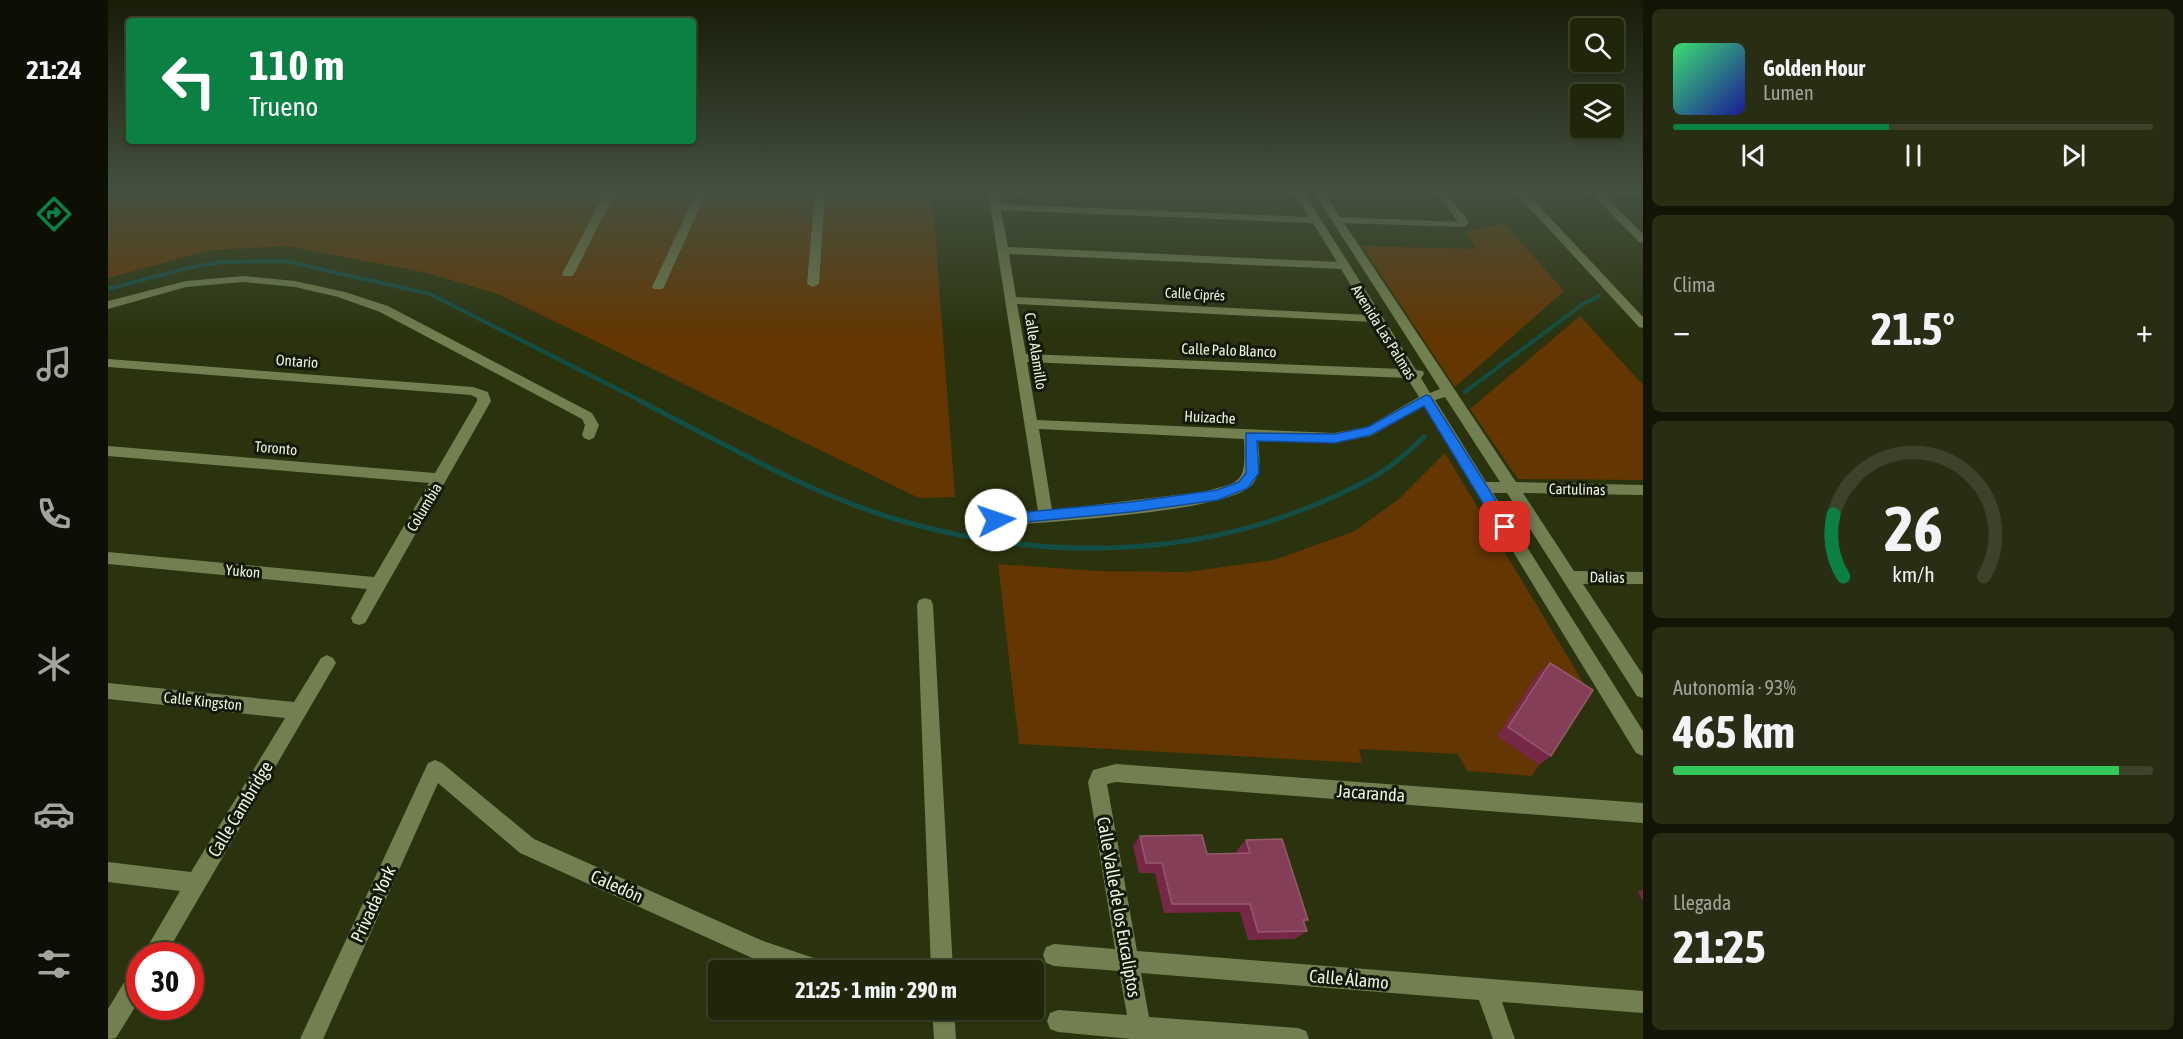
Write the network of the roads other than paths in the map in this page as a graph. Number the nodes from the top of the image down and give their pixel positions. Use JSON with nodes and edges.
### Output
{"nodes":[{"id":1,"x":586,"y":239,"type":"edge"},
{"id":2,"x":680,"y":239,"type":"edge"},
{"id":3,"x":816,"y":239,"type":"edge"},
{"id":4,"x":1001,"y":239,"type":"edge"},
{"id":5,"x":1327,"y":239,"type":"edge"},
{"id":6,"x":1350,"y":239,"type":"edge"},
{"id":7,"x":1564,"y":239,"type":"edge"},
{"id":8,"x":1003,"y":250,"type":"junction"},
{"id":9,"x":1343,"y":266,"type":"junction"},
{"id":10,"x":568,"y":274,"type":"dead end"},
{"id":11,"x":813,"y":284,"type":"dead end"},
{"id":12,"x":658,"y":287,"type":"dead end"},
{"id":13,"x":1011,"y":300,"type":"junction"},
{"id":14,"x":108,"y":305,"type":"edge"},
{"id":15,"x":1625,"y":305,"type":"junction"},
{"id":16,"x":1643,"y":305,"type":"edge"},
{"id":17,"x":1378,"y":319,"type":"junction"},
{"id":18,"x":1643,"y":324,"type":"edge"},
{"id":19,"x":1021,"y":358,"type":"junction"},
{"id":20,"x":108,"y":363,"type":"edge"},
{"id":21,"x":1410,"y":373,"type":"junction"},
{"id":22,"x":1436,"y":374,"type":"junction"},
{"id":23,"x":1447,"y":391,"type":"junction"},
{"id":24,"x":483,"y":395,"type":"joint"},
{"id":25,"x":1426,"y":399,"type":"junction"},
{"id":26,"x":1031,"y":424,"type":"junction"},
{"id":27,"x":589,"y":435,"type":"dead end"},
{"id":28,"x":1251,"y":436,"type":"junction"},
{"id":29,"x":108,"y":451,"type":"edge"},
{"id":30,"x":441,"y":479,"type":"junction"},
{"id":31,"x":1480,"y":487,"type":"junction"},
{"id":32,"x":1510,"y":487,"type":"junction"},
{"id":33,"x":1643,"y":490,"type":"edge"},
{"id":34,"x":1046,"y":516,"type":"junction"},
{"id":35,"x":996,"y":520,"type":"dead end"},
{"id":36,"x":108,"y":558,"type":"edge"},
{"id":37,"x":1570,"y":577,"type":"junction"},
{"id":38,"x":1643,"y":578,"type":"edge"},
{"id":39,"x":378,"y":584,"type":"junction"},
{"id":40,"x":925,"y":604,"type":"dead end"},
{"id":41,"x":358,"y":618,"type":"dead end"},
{"id":42,"x":327,"y":663,"type":"dead end"},
{"id":43,"x":1642,"y":688,"type":"edge"},
{"id":44,"x":108,"y":691,"type":"edge"},
{"id":45,"x":298,"y":711,"type":"junction"},
{"id":46,"x":1643,"y":747,"type":"edge"},
{"id":47,"x":435,"y":769,"type":"joint"},
{"id":48,"x":1100,"y":776,"type":"joint"},
{"id":49,"x":1643,"y":813,"type":"edge"},
{"id":50,"x":108,"y":872,"type":"edge"},
{"id":51,"x":196,"y":883,"type":"junction"},
{"id":52,"x":161,"y":942,"type":"edge"},
{"id":53,"x":1054,"y":955,"type":"dead end"},
{"id":54,"x":787,"y":960,"type":"edge"},
{"id":55,"x":942,"y":960,"type":"edge"},
{"id":56,"x":1129,"y":962,"type":"junction"},
{"id":57,"x":1487,"y":990,"type":"junction"},
{"id":58,"x":126,"y":1000,"type":"edge"},
{"id":59,"x":1643,"y":1002,"type":"edge"},
{"id":60,"x":942,"y":1020,"type":"edge"},
{"id":61,"x":1058,"y":1021,"type":"dead end"},
{"id":62,"x":108,"y":1030,"type":"edge"},
{"id":63,"x":1141,"y":1032,"type":"edge"},
{"id":64,"x":311,"y":1039,"type":"edge"},
{"id":65,"x":945,"y":1039,"type":"edge"},
{"id":66,"x":1298,"y":1039,"type":"edge"},
{"id":67,"x":1504,"y":1039,"type":"edge"}],
"edges":[{"from":1,"to":10,"type":"street"},
{"from":2,"to":12,"type":"street"},
{"from":3,"to":11,"type":"street"},
{"from":4,"to":8,"type":"street","name":"Calle Alamillo"},
{"from":5,"to":9,"type":"street","name":"Avenida Las Palmas"},
{"from":6,"to":22,"type":"street","name":"Avenida Las Palmas"},
{"from":7,"to":15,"type":"street"},
{"from":8,"to":9,"type":"street"},
{"from":8,"to":13,"type":"street","name":"Calle Alamillo"},
{"from":9,"to":17,"type":"street","name":"Avenida Las Palmas"},
{"from":13,"to":17,"type":"street","name":"Calle Ciprés"},
{"from":13,"to":19,"type":"street","name":"Calle Alamillo"},
{"from":14,"to":27,"type":"street"},
{"from":15,"to":16,"type":"street"},
{"from":15,"to":18,"type":"street"},
{"from":17,"to":21,"type":"street","name":"Avenida Las Palmas"},
{"from":19,"to":21,"type":"street","name":"Calle Palo Blanco"},
{"from":19,"to":26,"type":"street","name":"Calle Alamillo"},
{"from":20,"to":24,"type":"street","name":"Ontario"},
{"from":21,"to":22,"type":"street","name":"Calle Palo Blanco"},
{"from":21,"to":25,"type":"street","name":"Avenida Las Palmas"},
{"from":22,"to":23,"type":"street","name":"Avenida Las Palmas"},
{"from":23,"to":25,"type":"street","name":"Huizache"},
{"from":23,"to":32,"type":"street","name":"Avenida Las Palmas"},
{"from":24,"to":30,"type":"street","name":"Columbia"},
{"from":25,"to":28,"type":"street","name":"Huizache"},
{"from":25,"to":31,"type":"street","name":"Avenida Las Palmas"},
{"from":26,"to":28,"type":"street","name":"Huizache"},
{"from":26,"to":34,"type":"street","name":"Calle Alamillo"},
{"from":28,"to":34,"type":"street"},
{"from":29,"to":30,"type":"street","name":"Toronto"},
{"from":30,"to":39,"type":"street","name":"Columbia"},
{"from":31,"to":32,"type":"street","name":"Cartulinas"},
{"from":31,"to":46,"type":"street","name":"Avenida Las Palmas"},
{"from":32,"to":33,"type":"street","name":"Cartulinas"},
{"from":32,"to":37,"type":"street","name":"Avenida Las Palmas"},
{"from":34,"to":35,"type":"street"},
{"from":36,"to":39,"type":"street","name":"Yukon"},
{"from":37,"to":38,"type":"street","name":"Dalias"},
{"from":37,"to":43,"type":"street","name":"Avenida Las Palmas"},
{"from":39,"to":41,"type":"street","name":"Columbia"},
{"from":40,"to":55,"type":"street"},
{"from":42,"to":45,"type":"street","name":"Calle Cambridge"},
{"from":44,"to":45,"type":"street","name":"Calle Kingston"},
{"from":45,"to":51,"type":"street","name":"Calle Cambridge"},
{"from":47,"to":54,"type":"street","name":"Caledón"},
{"from":47,"to":64,"type":"street","name":"Privada York"},
{"from":48,"to":49,"type":"street","name":"Jacaranda"},
{"from":48,"to":56,"type":"street","name":"Calle Valle de los Eucaliptos"},
{"from":50,"to":51,"type":"street"},
{"from":51,"to":52,"type":"street","name":"Calle Cambridge"},
{"from":53,"to":56,"type":"street","name":"Calle Álamo"},
{"from":56,"to":57,"type":"street","name":"Calle Álamo"},
{"from":56,"to":63,"type":"street","name":"Calle Valle de los Eucaliptos"},
{"from":57,"to":59,"type":"street","name":"Calle Álamo"},
{"from":57,"to":67,"type":"street"},
{"from":58,"to":62,"type":"street"},
{"from":60,"to":65,"type":"street"},
{"from":61,"to":63,"type":"street"},
{"from":63,"to":66,"type":"street"}]}
